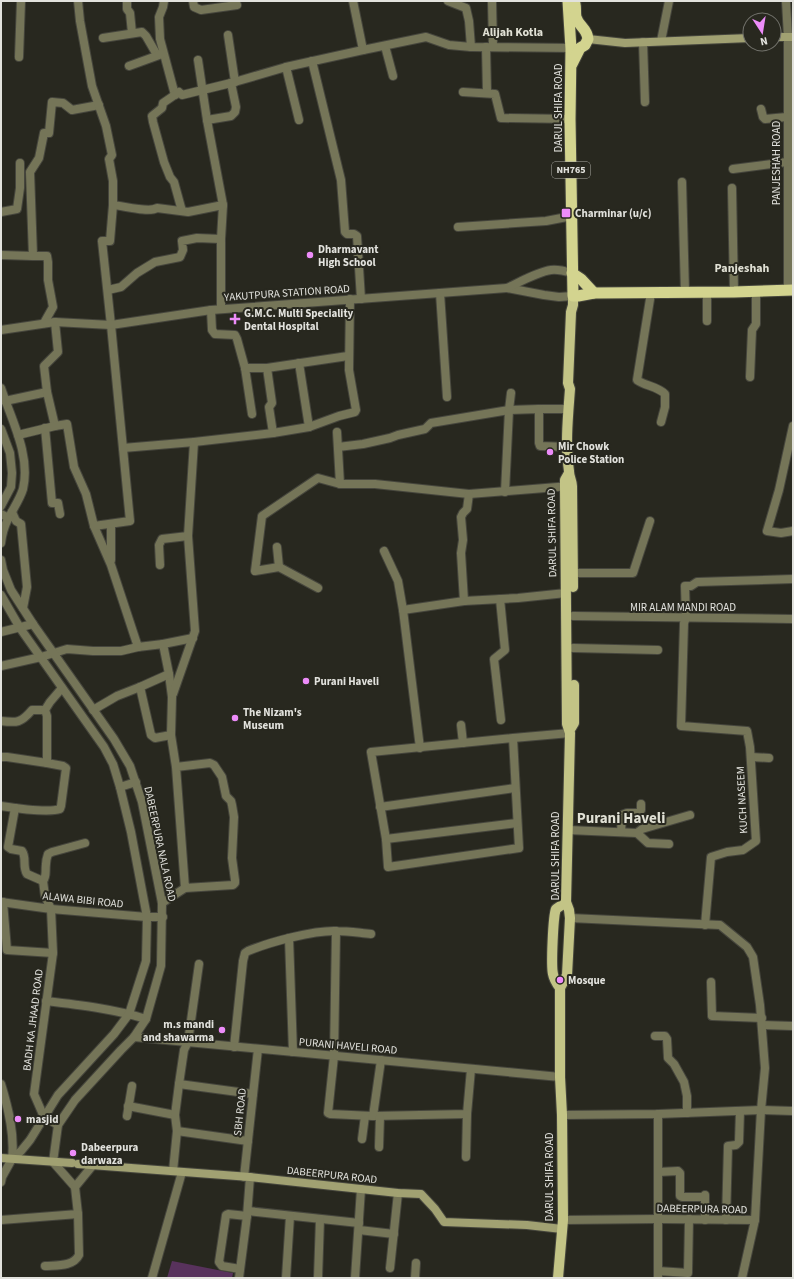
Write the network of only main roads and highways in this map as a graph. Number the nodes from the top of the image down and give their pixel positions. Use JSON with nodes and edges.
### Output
{"nodes":[{"id":1,"x":568,"y":1,"type":"edge"},
{"id":2,"x":575,"y":1,"type":"edge"},
{"id":3,"x":742,"y":38,"type":"edge"},
{"id":4,"x":588,"y":40,"type":"junction"},
{"id":5,"x":576,"y":48,"type":"junction"},
{"id":6,"x":572,"y":273,"type":"junction"},
{"id":7,"x":790,"y":290,"type":"edge"},
{"id":8,"x":594,"y":292,"type":"junction"},
{"id":9,"x":573,"y":300,"type":"junction"},
{"id":10,"x":568,"y":481,"type":"junction"},
{"id":11,"x":570,"y":732,"type":"junction"},
{"id":12,"x":566,"y":902,"type":"junction"},
{"id":13,"x":560,"y":988,"type":"junction"},
{"id":14,"x":1,"y":1158,"type":"edge"},
{"id":15,"x":563,"y":1220,"type":"junction"},
{"id":16,"x":558,"y":1278,"type":"edge"}],
"edges":[{"from":1,"to":5,"type":"highway","name":"DARUL SHIFA ROAD"},
{"from":2,"to":4,"type":"highway"},
{"from":3,"to":4,"type":"main road"},
{"from":4,"to":5,"type":"highway","number":"NH765"},
{"from":5,"to":6,"type":"highway","name":"DARUL SHIFA ROAD","number":"NH765"},
{"from":6,"to":8,"type":"highway"},
{"from":6,"to":9,"type":"highway","name":"DARUL SHIFA ROAD","number":"NH765"},
{"from":7,"to":8,"type":"highway"},
{"from":8,"to":9,"type":"highway"},
{"from":9,"to":10,"type":"main road","name":"DARUL SHIFA ROAD"},
{"from":10,"to":11,"type":"main road","name":"DARUL SHIFA ROAD"},
{"from":10,"to":11,"type":"main road"},
{"from":11,"to":12,"type":"main road","name":"DARUL SHIFA ROAD"},
{"from":12,"to":13,"type":"main road","name":"DARUL SHIFA ROAD"},
{"from":12,"to":13,"type":"main road"},
{"from":13,"to":15,"type":"main road","name":"DARUL SHIFA ROAD"},
{"from":14,"to":15,"type":"main road","name":"DABEERPURA ROAD"},
{"from":15,"to":16,"type":"main road","name":"DARUL SHIFA ROAD"}]}
